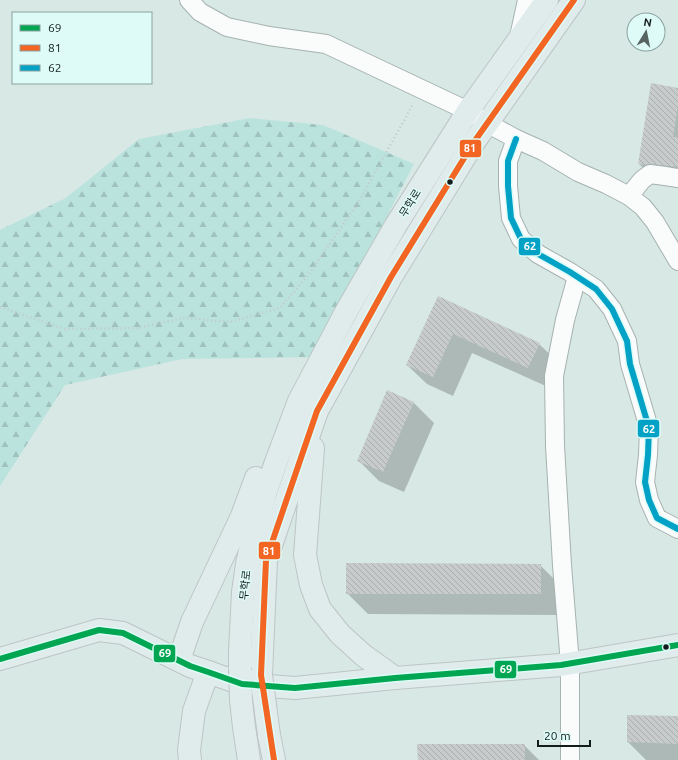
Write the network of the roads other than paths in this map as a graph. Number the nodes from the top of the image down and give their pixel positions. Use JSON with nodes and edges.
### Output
{"nodes":[{"id":1,"x":189,"y":0,"type":"edge"},
{"id":2,"x":526,"y":0,"type":"edge"},
{"id":3,"x":547,"y":0,"type":"edge"},
{"id":4,"x":574,"y":0,"type":"edge"},
{"id":5,"x":518,"y":40,"type":"junction"},
{"id":6,"x":468,"y":111,"type":"junction"},
{"id":7,"x":487,"y":123,"type":"junction"},
{"id":8,"x":516,"y":140,"type":"junction"},
{"id":9,"x":678,"y":178,"type":"edge"},
{"id":10,"x":629,"y":196,"type":"junction"},
{"id":11,"x":678,"y":261,"type":"edge"},
{"id":12,"x":577,"y":277,"type":"junction"},
{"id":13,"x":317,"y":411,"type":"junction"},
{"id":14,"x":293,"y":418,"type":"junction"},
{"id":15,"x":678,"y":529,"type":"edge"},
{"id":16,"x":678,"y":645,"type":"edge"},
{"id":17,"x":0,"y":659,"type":"edge"},
{"id":18,"x":178,"y":660,"type":"junction"},
{"id":19,"x":570,"y":664,"type":"junction"},
{"id":20,"x":208,"y":672,"type":"junction"},
{"id":21,"x":395,"y":678,"type":"junction"},
{"id":22,"x":246,"y":682,"type":"junction"},
{"id":23,"x":190,"y":760,"type":"edge"},
{"id":24,"x":250,"y":760,"type":"edge"},
{"id":25,"x":274,"y":760,"type":"edge"},
{"id":26,"x":570,"y":760,"type":"edge"}],
"edges":[{"from":1,"to":6,"type":"street"},
{"from":2,"to":5,"type":"street"},
{"from":3,"to":5,"type":"main road","name":"무학로"},
{"from":4,"to":7,"type":"main road","name":"무학로"},
{"from":5,"to":6,"type":"main road","name":"무학로"},
{"from":6,"to":7,"type":"street"},
{"from":6,"to":14,"type":"main road","name":"무학로"},
{"from":7,"to":8,"type":"street"},
{"from":7,"to":13,"type":"main road","name":"무학로"},
{"from":8,"to":10,"type":"street"},
{"from":8,"to":12,"type":"street"},
{"from":9,"to":10,"type":"street"},
{"from":10,"to":11,"type":"street"},
{"from":12,"to":15,"type":"street"},
{"from":12,"to":19,"type":"street"},
{"from":13,"to":21,"type":"main road","name":"무학로"},
{"from":13,"to":22,"type":"main road","name":"무학로"},
{"from":14,"to":18,"type":"main road","name":"무학로"},
{"from":14,"to":22,"type":"main road","name":"무학로"},
{"from":16,"to":19,"type":"main road"},
{"from":17,"to":18,"type":"main road"},
{"from":18,"to":20,"type":"main road"},
{"from":19,"to":21,"type":"main road"},
{"from":19,"to":26,"type":"street"},
{"from":20,"to":22,"type":"main road"},
{"from":20,"to":23,"type":"main road"},
{"from":21,"to":22,"type":"main road"},
{"from":22,"to":24,"type":"main road","name":"무학로"},
{"from":22,"to":25,"type":"main road","bridge":true}]}
